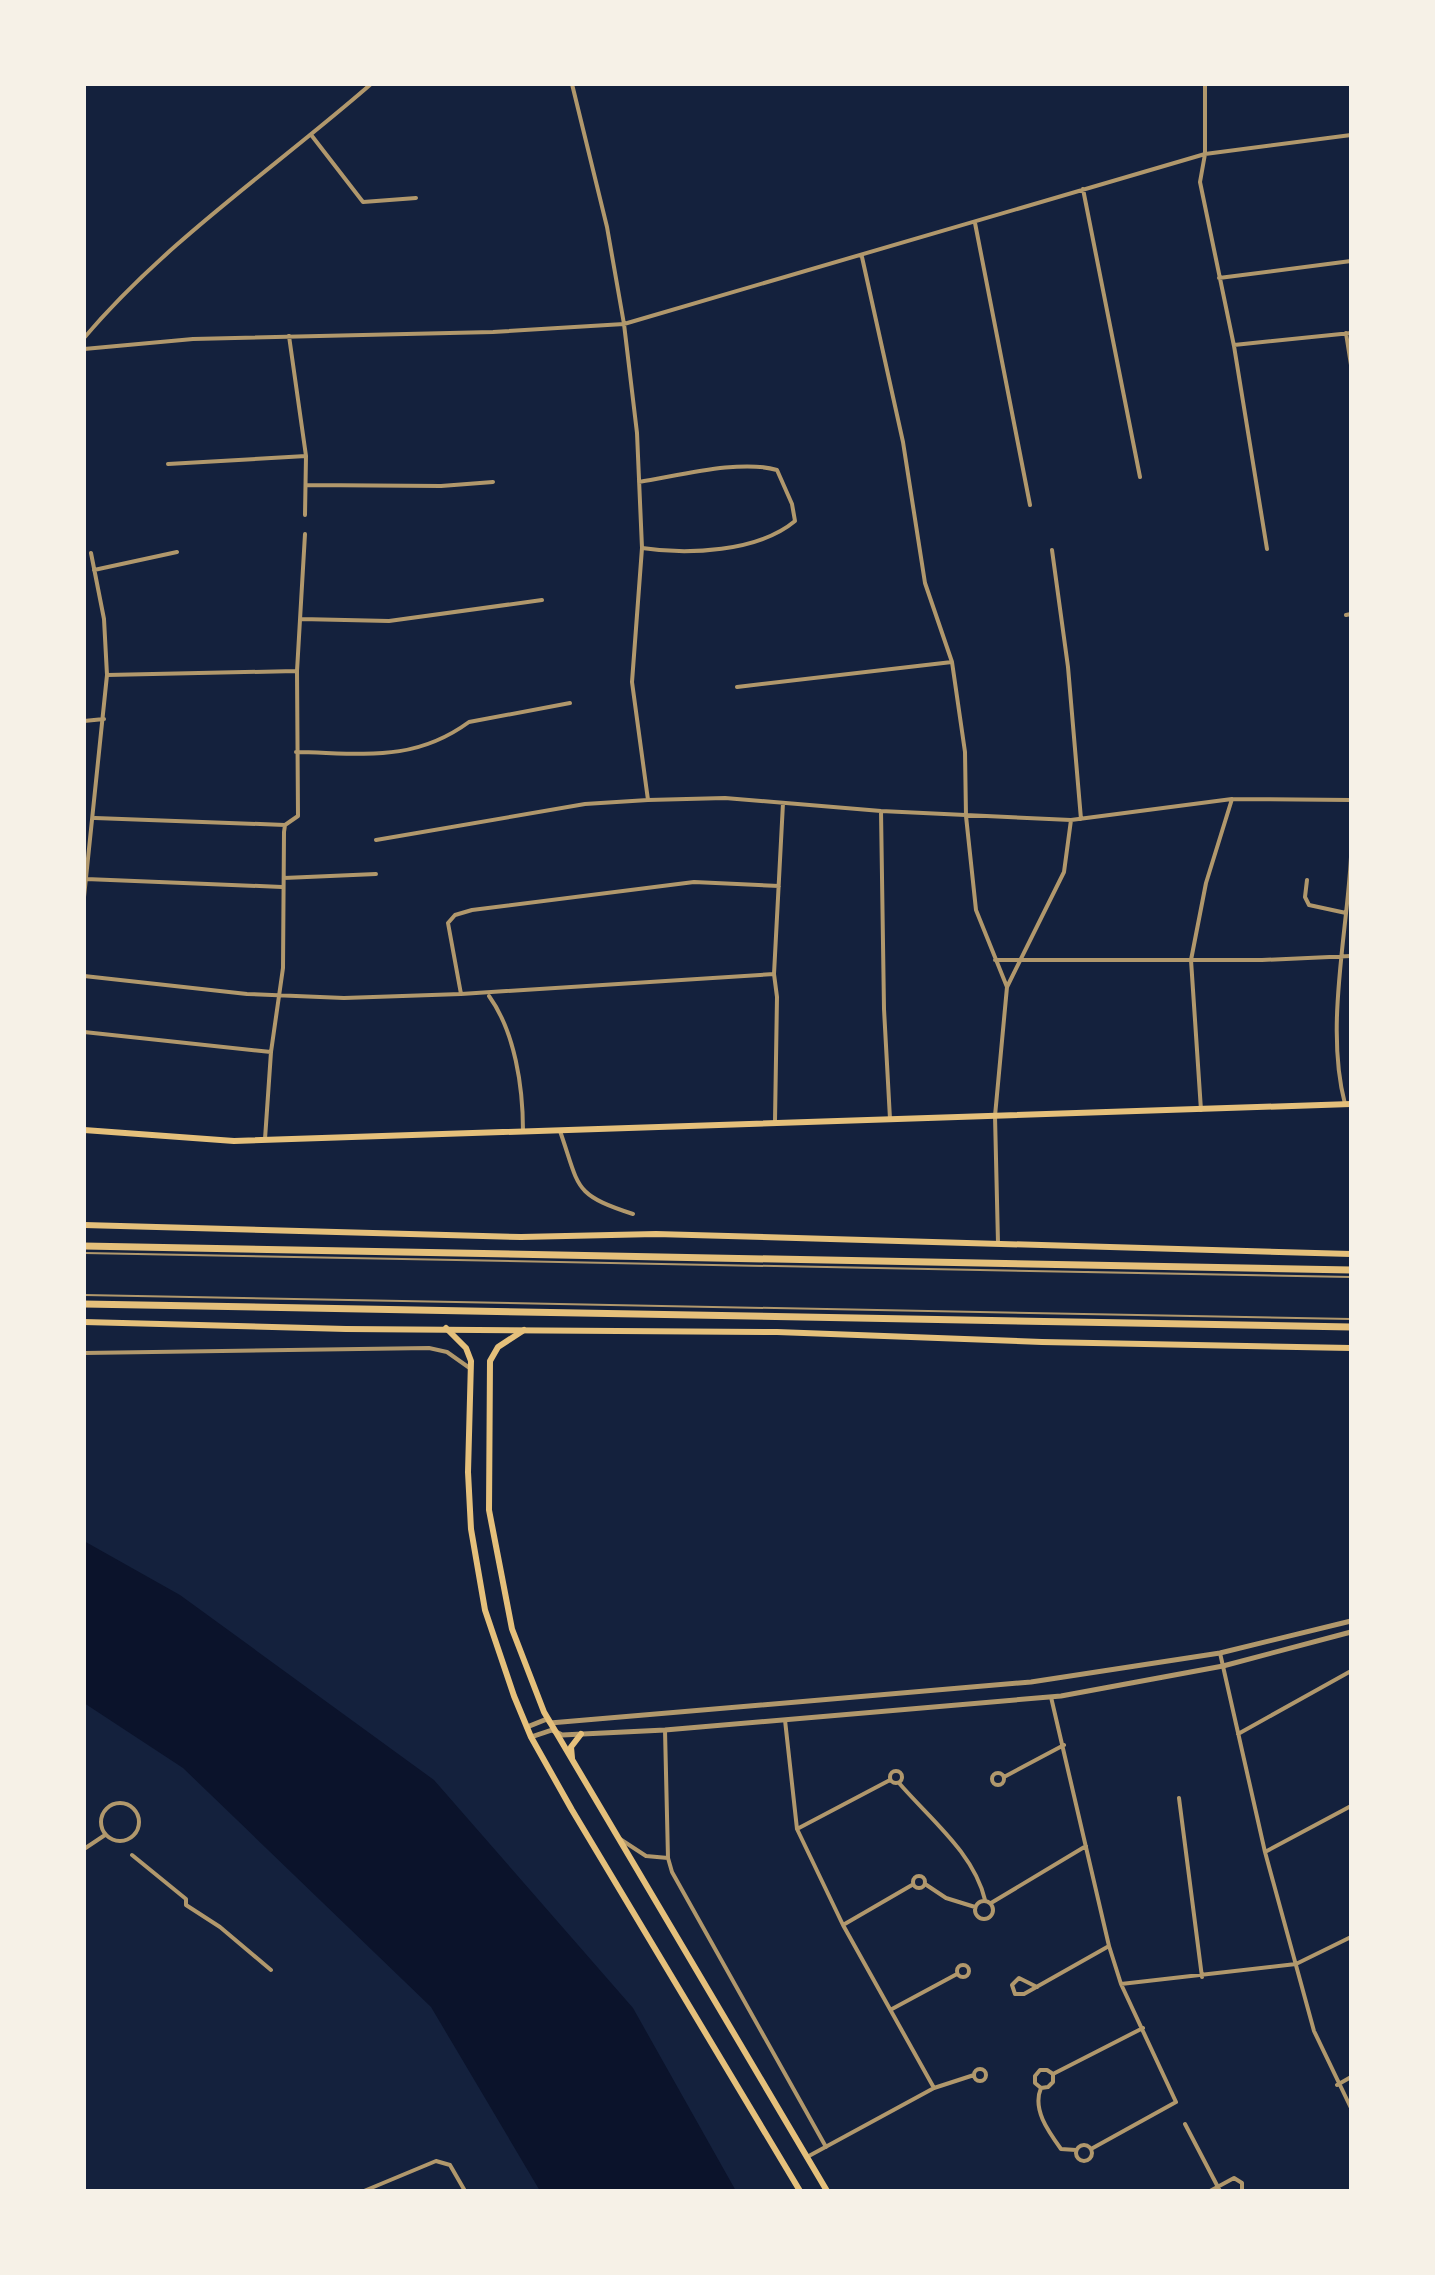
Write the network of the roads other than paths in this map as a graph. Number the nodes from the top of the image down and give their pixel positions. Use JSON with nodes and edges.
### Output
{"nodes":[{"id":1,"x":371,"y":84,"type":"edge"},
{"id":2,"x":572,"y":84,"type":"edge"},
{"id":3,"x":1205,"y":84,"type":"edge"},
{"id":4,"x":1351,"y":135,"type":"edge"},
{"id":5,"x":312,"y":136,"type":"junction"},
{"id":6,"x":1205,"y":154,"type":"junction"},
{"id":7,"x":1083,"y":189,"type":"junction"},
{"id":8,"x":416,"y":198,"type":"dead end"},
{"id":9,"x":975,"y":223,"type":"junction"},
{"id":10,"x":862,"y":256,"type":"junction"},
{"id":11,"x":1351,"y":261,"type":"edge"},
{"id":12,"x":1219,"y":278,"type":"junction"},
{"id":13,"x":624,"y":324,"type":"junction"},
{"id":14,"x":1348,"y":333,"type":"edge"},
{"id":15,"x":289,"y":336,"type":"junction"},
{"id":16,"x":84,"y":338,"type":"edge"},
{"id":17,"x":1234,"y":346,"type":"junction"},
{"id":18,"x":84,"y":349,"type":"edge"},
{"id":19,"x":1351,"y":365,"type":"edge"},
{"id":20,"x":306,"y":456,"type":"junction"},
{"id":21,"x":168,"y":464,"type":"dead end"},
{"id":22,"x":1140,"y":477,"type":"dead end"},
{"id":23,"x":493,"y":482,"type":"dead end"},
{"id":24,"x":639,"y":482,"type":"junction"},
{"id":25,"x":307,"y":485,"type":"junction"},
{"id":26,"x":1030,"y":505,"type":"dead end"},
{"id":27,"x":305,"y":515,"type":"dead end"},
{"id":28,"x":305,"y":534,"type":"dead end"},
{"id":29,"x":642,"y":548,"type":"junction"},
{"id":30,"x":1267,"y":549,"type":"dead end"},
{"id":31,"x":1052,"y":550,"type":"dead end"},
{"id":32,"x":177,"y":552,"type":"dead end"},
{"id":33,"x":91,"y":553,"type":"dead end"},
{"id":34,"x":94,"y":570,"type":"junction"},
{"id":35,"x":542,"y":600,"type":"dead end"},
{"id":36,"x":301,"y":619,"type":"junction"},
{"id":37,"x":952,"y":662,"type":"junction"},
{"id":38,"x":297,"y":671,"type":"junction"},
{"id":39,"x":107,"y":675,"type":"junction"},
{"id":40,"x":737,"y":687,"type":"dead end"},
{"id":41,"x":570,"y":703,"type":"dead end"},
{"id":42,"x":104,"y":719,"type":"junction"},
{"id":43,"x":84,"y":721,"type":"edge"},
{"id":44,"x":296,"y":752,"type":"junction"},
{"id":45,"x":1232,"y":799,"type":"junction"},
{"id":46,"x":648,"y":800,"type":"junction"},
{"id":47,"x":1351,"y":800,"type":"edge"},
{"id":48,"x":783,"y":803,"type":"junction"},
{"id":49,"x":881,"y":811,"type":"junction"},
{"id":50,"x":966,"y":816,"type":"junction"},
{"id":51,"x":95,"y":818,"type":"junction"},
{"id":52,"x":1081,"y":819,"type":"junction"},
{"id":53,"x":1071,"y":820,"type":"junction"},
{"id":54,"x":285,"y":825,"type":"junction"},
{"id":55,"x":84,"y":831,"type":"edge"},
{"id":56,"x":92,"y":832,"type":"junction"},
{"id":57,"x":376,"y":840,"type":"dead end"},
{"id":58,"x":1351,"y":857,"type":"edge"},
{"id":59,"x":376,"y":874,"type":"dead end"},
{"id":60,"x":284,"y":878,"type":"junction"},
{"id":61,"x":86,"y":879,"type":"junction"},
{"id":62,"x":1307,"y":880,"type":"dead end"},
{"id":63,"x":779,"y":886,"type":"junction"},
{"id":64,"x":282,"y":887,"type":"junction"},
{"id":65,"x":84,"y":897,"type":"edge"},
{"id":66,"x":1346,"y":913,"type":"junction"},
{"id":67,"x":1343,"y":956,"type":"junction"},
{"id":68,"x":1351,"y":956,"type":"edge"},
{"id":69,"x":995,"y":960,"type":"junction"},
{"id":70,"x":1191,"y":960,"type":"junction"},
{"id":71,"x":1021,"y":962,"type":"junction"},
{"id":72,"x":774,"y":974,"type":"junction"},
{"id":73,"x":84,"y":976,"type":"edge"},
{"id":74,"x":1007,"y":987,"type":"junction"},
{"id":75,"x":280,"y":994,"type":"junction"},
{"id":76,"x":461,"y":994,"type":"junction"},
{"id":77,"x":488,"y":995,"type":"junction"},
{"id":78,"x":84,"y":1032,"type":"edge"},
{"id":79,"x":271,"y":1052,"type":"junction"},
{"id":80,"x":1348,"y":1104,"type":"edge"},
{"id":81,"x":1201,"y":1110,"type":"junction"},
{"id":82,"x":995,"y":1116,"type":"junction"},
{"id":83,"x":890,"y":1119,"type":"junction"},
{"id":84,"x":775,"y":1121,"type":"junction"},
{"id":85,"x":84,"y":1130,"type":"edge"},
{"id":86,"x":523,"y":1131,"type":"junction"},
{"id":87,"x":560,"y":1131,"type":"junction"},
{"id":88,"x":265,"y":1139,"type":"junction"},
{"id":89,"x":633,"y":1214,"type":"dead end"},
{"id":90,"x":84,"y":1225,"type":"edge"},
{"id":91,"x":998,"y":1243,"type":"junction"},
{"id":92,"x":84,"y":1246,"type":"edge"},
{"id":93,"x":84,"y":1253,"type":"edge"},
{"id":94,"x":1351,"y":1254,"type":"edge"},
{"id":95,"x":1351,"y":1270,"type":"edge"},
{"id":96,"x":1351,"y":1277,"type":"edge"},
{"id":97,"x":84,"y":1295,"type":"edge"},
{"id":98,"x":84,"y":1304,"type":"edge"},
{"id":99,"x":1351,"y":1319,"type":"edge"},
{"id":100,"x":84,"y":1322,"type":"edge"},
{"id":101,"x":1351,"y":1327,"type":"edge"},
{"id":102,"x":446,"y":1328,"type":"junction"},
{"id":103,"x":527,"y":1329,"type":"junction"},
{"id":104,"x":1351,"y":1348,"type":"edge"},
{"id":105,"x":84,"y":1353,"type":"edge"},
{"id":106,"x":472,"y":1370,"type":"junction"},
{"id":107,"x":1351,"y":1621,"type":"edge"},
{"id":108,"x":1351,"y":1632,"type":"edge"},
{"id":109,"x":1220,"y":1653,"type":"junction"},
{"id":110,"x":1223,"y":1666,"type":"junction"},
{"id":111,"x":1351,"y":1671,"type":"edge"},
{"id":112,"x":1051,"y":1697,"type":"junction"},
{"id":113,"x":547,"y":1719,"type":"junction"},
{"id":114,"x":785,"y":1720,"type":"junction"},
{"id":115,"x":527,"y":1727,"type":"junction"},
{"id":116,"x":552,"y":1730,"type":"junction"},
{"id":117,"x":665,"y":1730,"type":"junction"},
{"id":118,"x":581,"y":1734,"type":"junction"},
{"id":119,"x":1238,"y":1734,"type":"junction"},
{"id":120,"x":531,"y":1737,"type":"junction"},
{"id":121,"x":1064,"y":1745,"type":"junction"},
{"id":122,"x":574,"y":1765,"type":"junction"},
{"id":123,"x":1004,"y":1777,"type":"dead end"},
{"id":124,"x":890,"y":1780,"type":"junction"},
{"id":125,"x":899,"y":1783,"type":"junction"},
{"id":126,"x":1179,"y":1798,"type":"dead end"},
{"id":127,"x":1351,"y":1806,"type":"edge"},
{"id":128,"x":797,"y":1829,"type":"junction"},
{"id":129,"x":105,"y":1835,"type":"junction"},
{"id":130,"x":614,"y":1835,"type":"junction"},
{"id":131,"x":1086,"y":1846,"type":"junction"},
{"id":132,"x":84,"y":1849,"type":"edge"},
{"id":133,"x":1265,"y":1852,"type":"junction"},
{"id":134,"x":132,"y":1855,"type":"dead end"},
{"id":135,"x":668,"y":1858,"type":"junction"},
{"id":136,"x":925,"y":1884,"type":"junction"},
{"id":137,"x":912,"y":1885,"type":"junction"},
{"id":138,"x":988,"y":1902,"type":"junction"},
{"id":139,"x":975,"y":1907,"type":"junction"},
{"id":140,"x":843,"y":1925,"type":"junction"},
{"id":141,"x":1351,"y":1937,"type":"edge"},
{"id":142,"x":1109,"y":1946,"type":"junction"},
{"id":143,"x":1296,"y":1964,"type":"junction"},
{"id":144,"x":271,"y":1970,"type":"dead end"},
{"id":145,"x":957,"y":1974,"type":"dead end"},
{"id":146,"x":1202,"y":1977,"type":"junction"},
{"id":147,"x":1121,"y":1984,"type":"junction"},
{"id":148,"x":1037,"y":1987,"type":"junction"},
{"id":149,"x":892,"y":2009,"type":"junction"},
{"id":150,"x":1144,"y":2028,"type":"junction"},
{"id":151,"x":1053,"y":2074,"type":"junction"},
{"id":152,"x":974,"y":2075,"type":"dead end"},
{"id":153,"x":1351,"y":2077,"type":"edge"},
{"id":154,"x":1337,"y":2085,"type":"junction"},
{"id":155,"x":934,"y":2088,"type":"junction"},
{"id":156,"x":1041,"y":2088,"type":"junction"},
{"id":157,"x":1351,"y":2108,"type":"edge"},
{"id":158,"x":1185,"y":2124,"type":"dead end"},
{"id":159,"x":826,"y":2147,"type":"junction"},
{"id":160,"x":1091,"y":2149,"type":"junction"},
{"id":161,"x":1076,"y":2150,"type":"junction"},
{"id":162,"x":807,"y":2157,"type":"junction"},
{"id":163,"x":1219,"y":2189,"type":"edge"},
{"id":164,"x":364,"y":2191,"type":"edge"},
{"id":165,"x":465,"y":2191,"type":"edge"},
{"id":166,"x":800,"y":2191,"type":"edge"},
{"id":167,"x":827,"y":2191,"type":"edge"},
{"id":168,"x":1210,"y":2191,"type":"edge"},
{"id":169,"x":1242,"y":2191,"type":"edge"}],
"edges":[{"from":1,"to":5,"type":"street"},
{"from":2,"to":13,"type":"street"},
{"from":3,"to":6,"type":"street"},
{"from":4,"to":6,"type":"street"},
{"from":5,"to":8,"type":"street"},
{"from":5,"to":16,"type":"street"},
{"from":6,"to":7,"type":"street"},
{"from":6,"to":12,"type":"street"},
{"from":7,"to":9,"type":"street"},
{"from":7,"to":22,"type":"street"},
{"from":9,"to":10,"type":"street"},
{"from":9,"to":26,"type":"street"},
{"from":10,"to":13,"type":"street"},
{"from":10,"to":37,"type":"street"},
{"from":11,"to":12,"type":"street"},
{"from":12,"to":17,"type":"street"},
{"from":13,"to":15,"type":"street"},
{"from":13,"to":24,"type":"street"},
{"from":14,"to":17,"type":"street"},
{"from":14,"to":19,"type":"street"},
{"from":15,"to":18,"type":"street"},
{"from":15,"to":20,"type":"street"},
{"from":17,"to":30,"type":"street"},
{"from":20,"to":21,"type":"street"},
{"from":20,"to":25,"type":"street"},
{"from":23,"to":25,"type":"street"},
{"from":24,"to":29,"type":"street"},
{"from":24,"to":29,"type":"street"},
{"from":25,"to":27,"type":"street"},
{"from":28,"to":36,"type":"street"},
{"from":29,"to":46,"type":"street"},
{"from":31,"to":52,"type":"street"},
{"from":32,"to":34,"type":"street"},
{"from":33,"to":34,"type":"street"},
{"from":34,"to":39,"type":"street"},
{"from":35,"to":36,"type":"street"},
{"from":36,"to":38,"type":"street"},
{"from":37,"to":40,"type":"street"},
{"from":37,"to":50,"type":"street"},
{"from":38,"to":39,"type":"street"},
{"from":38,"to":44,"type":"street"},
{"from":39,"to":42,"type":"street"},
{"from":41,"to":44,"type":"street"},
{"from":42,"to":43,"type":"street"},
{"from":42,"to":51,"type":"street"},
{"from":44,"to":54,"type":"street"},
{"from":45,"to":47,"type":"street"},
{"from":45,"to":52,"type":"street"},
{"from":45,"to":70,"type":"street"},
{"from":46,"to":48,"type":"street"},
{"from":46,"to":57,"type":"street"},
{"from":48,"to":49,"type":"street"},
{"from":48,"to":63,"type":"street"},
{"from":49,"to":50,"type":"street"},
{"from":49,"to":83,"type":"street"},
{"from":50,"to":53,"type":"street"},
{"from":50,"to":69,"type":"street"},
{"from":51,"to":54,"type":"street"},
{"from":51,"to":56,"type":"street"},
{"from":52,"to":53,"type":"street"},
{"from":53,"to":71,"type":"street"},
{"from":54,"to":60,"type":"street"},
{"from":55,"to":56,"type":"street"},
{"from":56,"to":61,"type":"street"},
{"from":58,"to":66,"type":"street"},
{"from":59,"to":60,"type":"street"},
{"from":60,"to":64,"type":"street"},
{"from":61,"to":64,"type":"street"},
{"from":61,"to":65,"type":"street"},
{"from":62,"to":66,"type":"street"},
{"from":63,"to":72,"type":"street"},
{"from":63,"to":76,"type":"street"},
{"from":64,"to":75,"type":"street"},
{"from":66,"to":67,"type":"street"},
{"from":67,"to":68,"type":"street"},
{"from":67,"to":70,"type":"street"},
{"from":67,"to":80,"type":"street"},
{"from":69,"to":71,"type":"street"},
{"from":69,"to":74,"type":"street"},
{"from":70,"to":71,"type":"street"},
{"from":70,"to":81,"type":"street"},
{"from":71,"to":74,"type":"street"},
{"from":72,"to":77,"type":"street"},
{"from":72,"to":84,"type":"street"},
{"from":73,"to":75,"type":"street"},
{"from":74,"to":82,"type":"street"},
{"from":75,"to":76,"type":"street"},
{"from":75,"to":79,"type":"street"},
{"from":76,"to":77,"type":"street"},
{"from":77,"to":86,"type":"street"},
{"from":78,"to":79,"type":"street"},
{"from":79,"to":88,"type":"street"},
{"from":80,"to":81,"type":"main road"},
{"from":81,"to":82,"type":"main road"},
{"from":82,"to":83,"type":"main road"},
{"from":82,"to":91,"type":"street"},
{"from":83,"to":84,"type":"main road"},
{"from":84,"to":87,"type":"main road"},
{"from":85,"to":88,"type":"main road"},
{"from":86,"to":87,"type":"main road"},
{"from":86,"to":88,"type":"main road"},
{"from":87,"to":89,"type":"street"},
{"from":90,"to":91,"type":"main road"},
{"from":91,"to":94,"type":"main road"},
{"from":92,"to":95,"type":"highway"},
{"from":93,"to":96,"type":"lane"},
{"from":97,"to":99,"type":"lane"},
{"from":98,"to":101,"type":"highway"},
{"from":100,"to":102,"type":"main road"},
{"from":102,"to":103,"type":"main road"},
{"from":102,"to":106,"type":"main road"},
{"from":103,"to":104,"type":"main road"},
{"from":103,"to":113,"type":"main road"},
{"from":105,"to":106,"type":"street"},
{"from":106,"to":115,"type":"main road"},
{"from":107,"to":109,"type":"street"},
{"from":108,"to":110,"type":"street"},
{"from":109,"to":110,"type":"street"},
{"from":109,"to":113,"type":"street"},
{"from":110,"to":112,"type":"street"},
{"from":110,"to":119,"type":"street"},
{"from":111,"to":119,"type":"street"},
{"from":112,"to":114,"type":"street"},
{"from":112,"to":121,"type":"street"},
{"from":113,"to":115,"type":"street"},
{"from":113,"to":116,"type":"main road"},
{"from":114,"to":117,"type":"street"},
{"from":114,"to":128,"type":"street"},
{"from":115,"to":120,"type":"main road"},
{"from":116,"to":118,"type":"street"},
{"from":116,"to":120,"type":"street"},
{"from":116,"to":122,"type":"main road"},
{"from":117,"to":118,"type":"street"},
{"from":117,"to":135,"type":"street"},
{"from":118,"to":122,"type":"main road"},
{"from":119,"to":133,"type":"street"},
{"from":120,"to":166,"type":"main road"},
{"from":121,"to":123,"type":"street"},
{"from":121,"to":131,"type":"street"},
{"from":122,"to":130,"type":"main road"},
{"from":124,"to":125,"type":"street"},
{"from":124,"to":125,"type":"street"},
{"from":124,"to":128,"type":"street"},
{"from":125,"to":138,"type":"street"},
{"from":126,"to":146,"type":"street"},
{"from":127,"to":133,"type":"street"},
{"from":128,"to":140,"type":"street"},
{"from":129,"to":129,"type":"street"},
{"from":129,"to":132,"type":"street"},
{"from":130,"to":135,"type":"street"},
{"from":130,"to":162,"type":"main road"},
{"from":131,"to":138,"type":"street"},
{"from":131,"to":142,"type":"street"},
{"from":133,"to":143,"type":"street"},
{"from":134,"to":144,"type":"street"},
{"from":135,"to":159,"type":"street"},
{"from":136,"to":137,"type":"street"},
{"from":136,"to":137,"type":"street"},
{"from":136,"to":139,"type":"street"},
{"from":137,"to":140,"type":"street"},
{"from":138,"to":139,"type":"street"},
{"from":138,"to":139,"type":"street"},
{"from":140,"to":149,"type":"street"},
{"from":141,"to":143,"type":"street"},
{"from":142,"to":147,"type":"street"},
{"from":142,"to":148,"type":"street"},
{"from":143,"to":146,"type":"street"},
{"from":143,"to":154,"type":"street"},
{"from":145,"to":149,"type":"street"},
{"from":146,"to":147,"type":"street"},
{"from":147,"to":150,"type":"street"},
{"from":148,"to":148,"type":"street"},
{"from":149,"to":155,"type":"street"},
{"from":150,"to":151,"type":"street"},
{"from":150,"to":160,"type":"street"},
{"from":151,"to":156,"type":"street"},
{"from":151,"to":156,"type":"street"},
{"from":152,"to":155,"type":"street"},
{"from":153,"to":154,"type":"street"},
{"from":154,"to":157,"type":"street"},
{"from":155,"to":159,"type":"street"},
{"from":156,"to":161,"type":"street"},
{"from":158,"to":163,"type":"street"},
{"from":159,"to":162,"type":"street"},
{"from":160,"to":161,"type":"street"},
{"from":160,"to":161,"type":"street"},
{"from":162,"to":167,"type":"main road"},
{"from":163,"to":168,"type":"street"},
{"from":163,"to":169,"type":"street"},
{"from":164,"to":165,"type":"street"}]}
